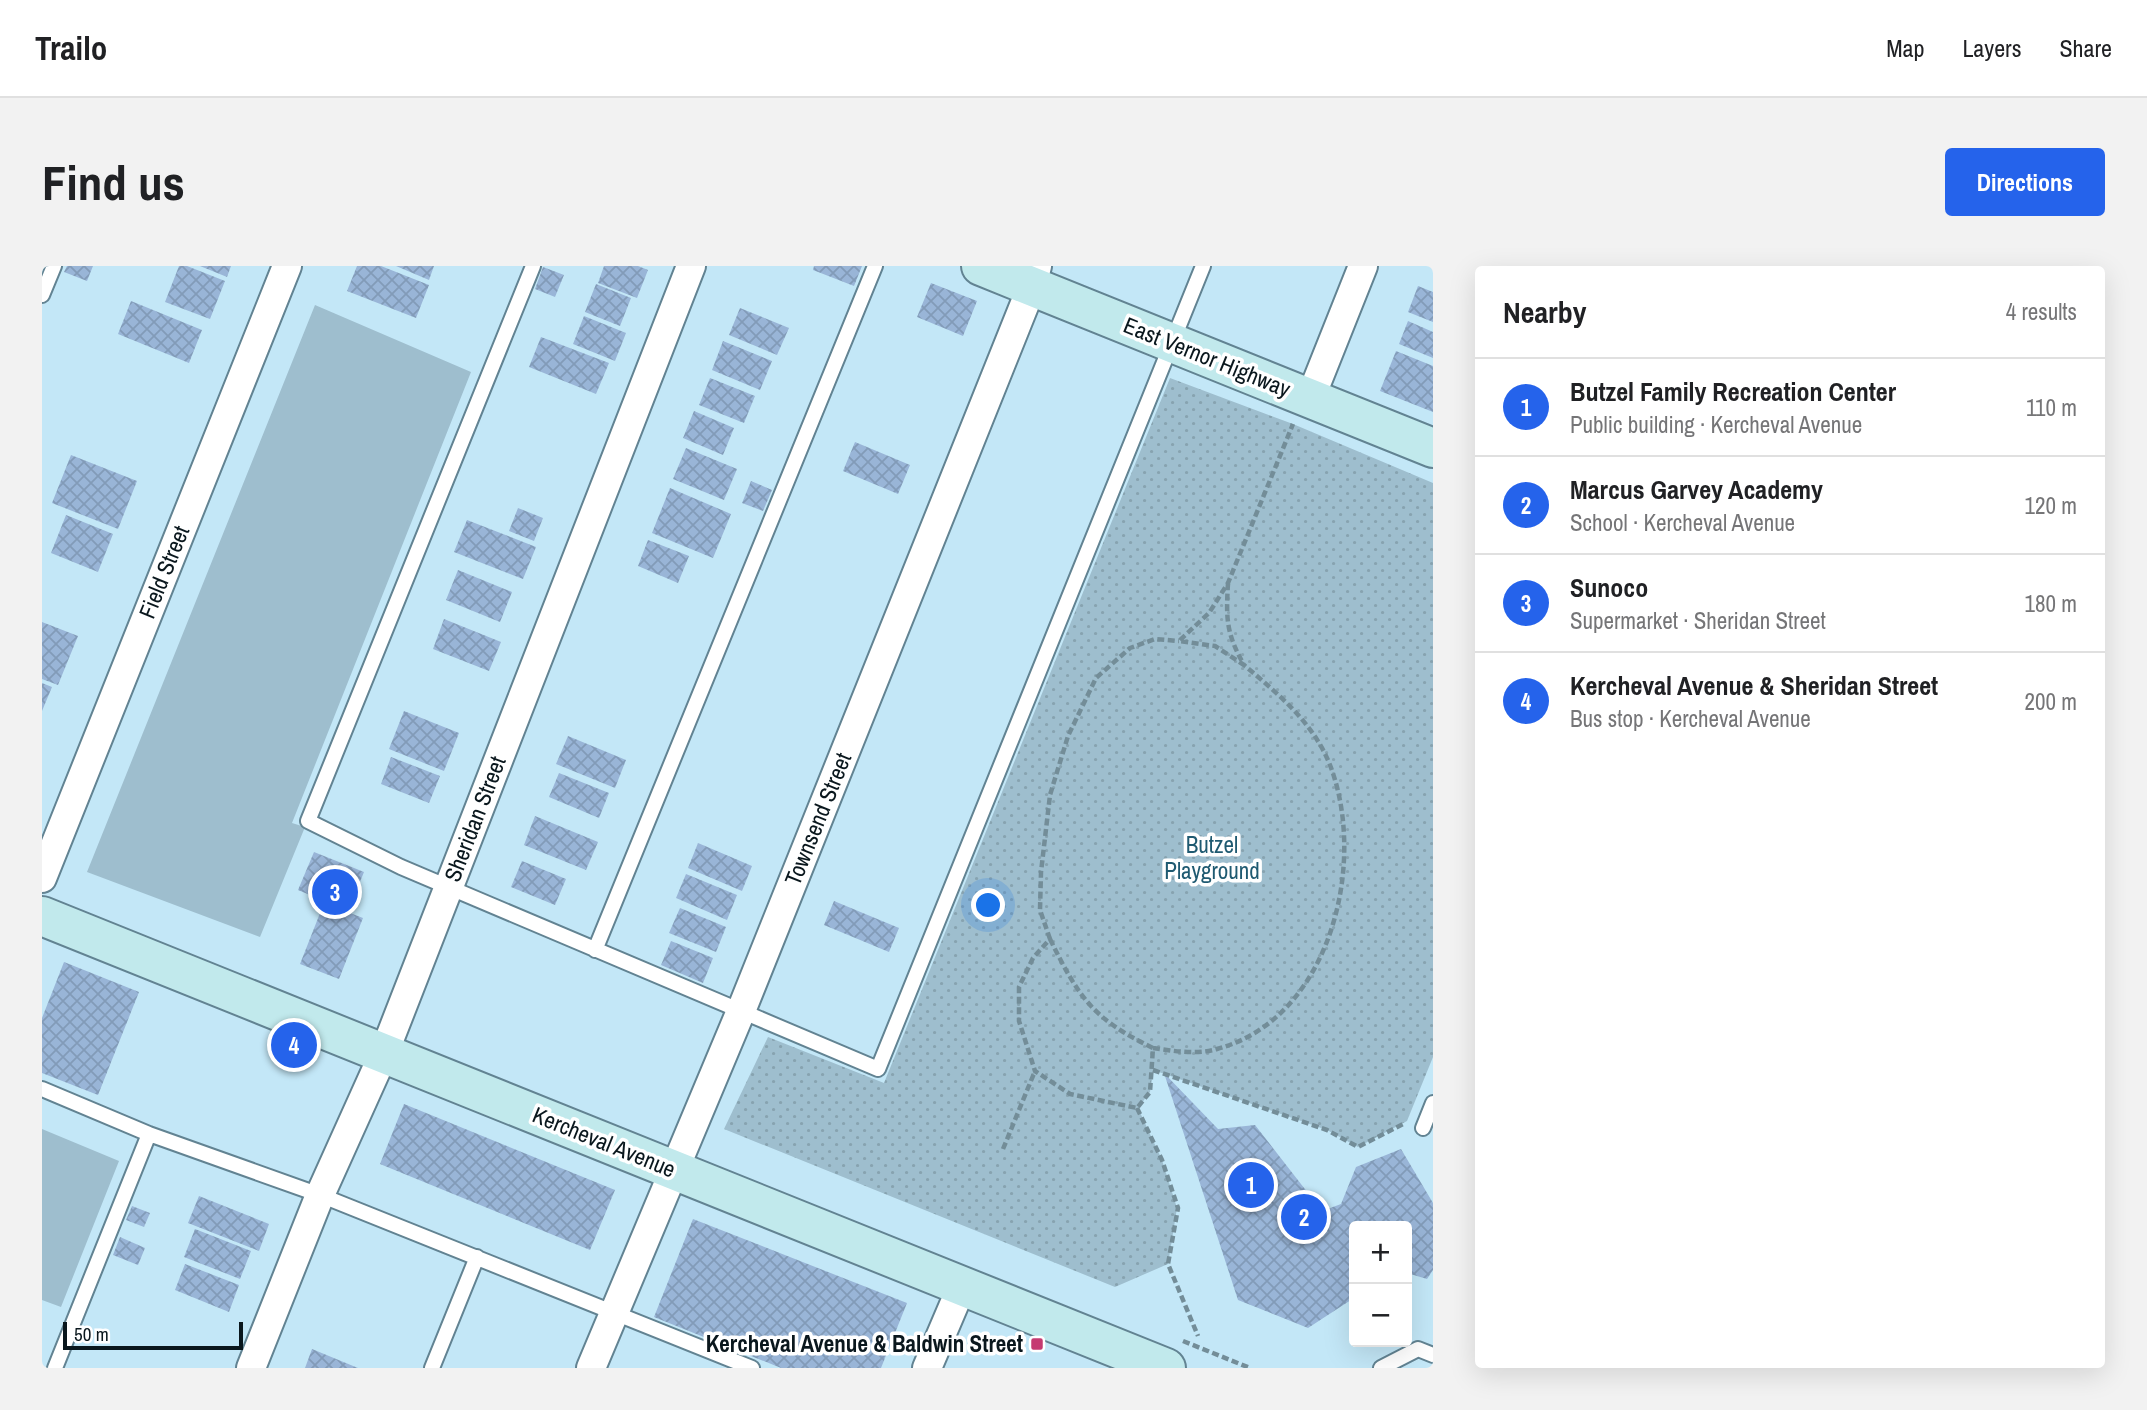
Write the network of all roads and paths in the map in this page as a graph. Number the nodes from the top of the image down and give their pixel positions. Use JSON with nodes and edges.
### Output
{"nodes":[{"id":1,"x":54,"y":266,"type":"edge"},
{"id":2,"x":287,"y":266,"type":"edge"},
{"id":3,"x":533,"y":266,"type":"edge"},
{"id":4,"x":691,"y":266,"type":"edge"},
{"id":5,"x":876,"y":266,"type":"edge"},
{"id":6,"x":981,"y":266,"type":"edge"},
{"id":7,"x":1203,"y":266,"type":"edge"},
{"id":8,"x":1363,"y":266,"type":"edge"},
{"id":9,"x":1034,"y":276,"type":"edge"},
{"id":10,"x":42,"y":295,"type":"edge"},
{"id":11,"x":1173,"y":343,"type":"junction"},
{"id":12,"x":1302,"y":411,"type":"junction"},
{"id":13,"x":1433,"y":448,"type":"edge"},
{"id":14,"x":1228,"y":583,"type":"junction"},
{"id":15,"x":1179,"y":640,"type":"junction"},
{"id":16,"x":1244,"y":665,"type":"junction"},
{"id":17,"x":42,"y":878,"type":"edge"},
{"id":18,"x":449,"y":886,"type":"junction"},
{"id":19,"x":42,"y":916,"type":"edge"},
{"id":20,"x":1050,"y":939,"type":"junction"},
{"id":21,"x":595,"y":950,"type":"junction"},
{"id":22,"x":741,"y":1011,"type":"junction"},
{"id":23,"x":1153,"y":1048,"type":"junction"},
{"id":24,"x":384,"y":1053,"type":"junction"},
{"id":25,"x":1153,"y":1070,"type":"junction"},
{"id":26,"x":1035,"y":1071,"type":"junction"},
{"id":27,"x":42,"y":1089,"type":"edge"},
{"id":28,"x":1433,"y":1103,"type":"edge"},
{"id":29,"x":1138,"y":1108,"type":"junction"},
{"id":30,"x":1423,"y":1128,"type":"joint"},
{"id":31,"x":149,"y":1134,"type":"junction"},
{"id":32,"x":1003,"y":1149,"type":"dead end"},
{"id":33,"x":674,"y":1171,"type":"junction"},
{"id":34,"x":320,"y":1195,"type":"junction"},
{"id":35,"x":477,"y":1257,"type":"junction"},
{"id":36,"x":962,"y":1286,"type":"junction"},
{"id":37,"x":613,"y":1312,"type":"junction"},
{"id":38,"x":1198,"y":1336,"type":"dead end"},
{"id":39,"x":1433,"y":1355,"type":"edge"},
{"id":40,"x":1142,"y":1363,"type":"edge"},
{"id":41,"x":55,"y":1368,"type":"edge"},
{"id":42,"x":251,"y":1368,"type":"edge"},
{"id":43,"x":432,"y":1368,"type":"edge"},
{"id":44,"x":591,"y":1368,"type":"edge"},
{"id":45,"x":752,"y":1368,"type":"edge"},
{"id":46,"x":928,"y":1368,"type":"edge"},
{"id":47,"x":1381,"y":1368,"type":"edge"}],
"edges":[{"from":1,"to":10,"type":"lane"},
{"from":2,"to":17,"type":"street","name":"Field Street"},
{"from":3,"to":18,"type":"lane"},
{"from":4,"to":18,"type":"street","name":"Sheridan Street"},
{"from":5,"to":21,"type":"lane"},
{"from":6,"to":9,"type":"street","name":"East Vernor Highway"},
{"from":7,"to":11,"type":"lane"},
{"from":8,"to":12,"type":"street"},
{"from":9,"to":11,"type":"street","name":"East Vernor Highway"},
{"from":9,"to":22,"type":"street","name":"Townsend Street"},
{"from":11,"to":12,"type":"street","name":"East Vernor Highway"},
{"from":11,"to":22,"type":"lane"},
{"from":12,"to":13,"type":"street","name":"East Vernor Highway"},
{"from":12,"to":14,"type":"path"},
{"from":14,"to":15,"type":"path"},
{"from":14,"to":16,"type":"path"},
{"from":15,"to":16,"type":"path"},
{"from":15,"to":20,"type":"path"},
{"from":16,"to":23,"type":"path"},
{"from":18,"to":21,"type":"lane"},
{"from":18,"to":24,"type":"street","name":"Sheridan Street"},
{"from":19,"to":24,"type":"street","name":"Kercheval Avenue"},
{"from":20,"to":23,"type":"path"},
{"from":20,"to":26,"type":"path"},
{"from":21,"to":22,"type":"lane"},
{"from":22,"to":33,"type":"street","name":"Townsend Street"},
{"from":23,"to":25,"type":"path"},
{"from":24,"to":33,"type":"street","name":"Kercheval Avenue"},
{"from":24,"to":34,"type":"street","name":"Sheridan Street"},
{"from":25,"to":29,"type":"path"},
{"from":25,"to":30,"type":"path"},
{"from":26,"to":29,"type":"path"},
{"from":26,"to":32,"type":"path"},
{"from":27,"to":31,"type":"lane"},
{"from":28,"to":30,"type":"lane"},
{"from":29,"to":38,"type":"path"},
{"from":31,"to":34,"type":"lane"},
{"from":31,"to":41,"type":"lane"},
{"from":33,"to":36,"type":"street","name":"Kercheval Avenue"},
{"from":33,"to":37,"type":"street","name":"Townsend Street"},
{"from":34,"to":35,"type":"lane"},
{"from":34,"to":42,"type":"street","name":"Sheridan Street"},
{"from":35,"to":37,"type":"lane"},
{"from":35,"to":43,"type":"lane"},
{"from":36,"to":40,"type":"street","name":"Kercheval Avenue"},
{"from":36,"to":46,"type":"street"},
{"from":37,"to":44,"type":"street","name":"Townsend Street"},
{"from":37,"to":45,"type":"lane"},
{"from":39,"to":47,"type":"lane"}]}
